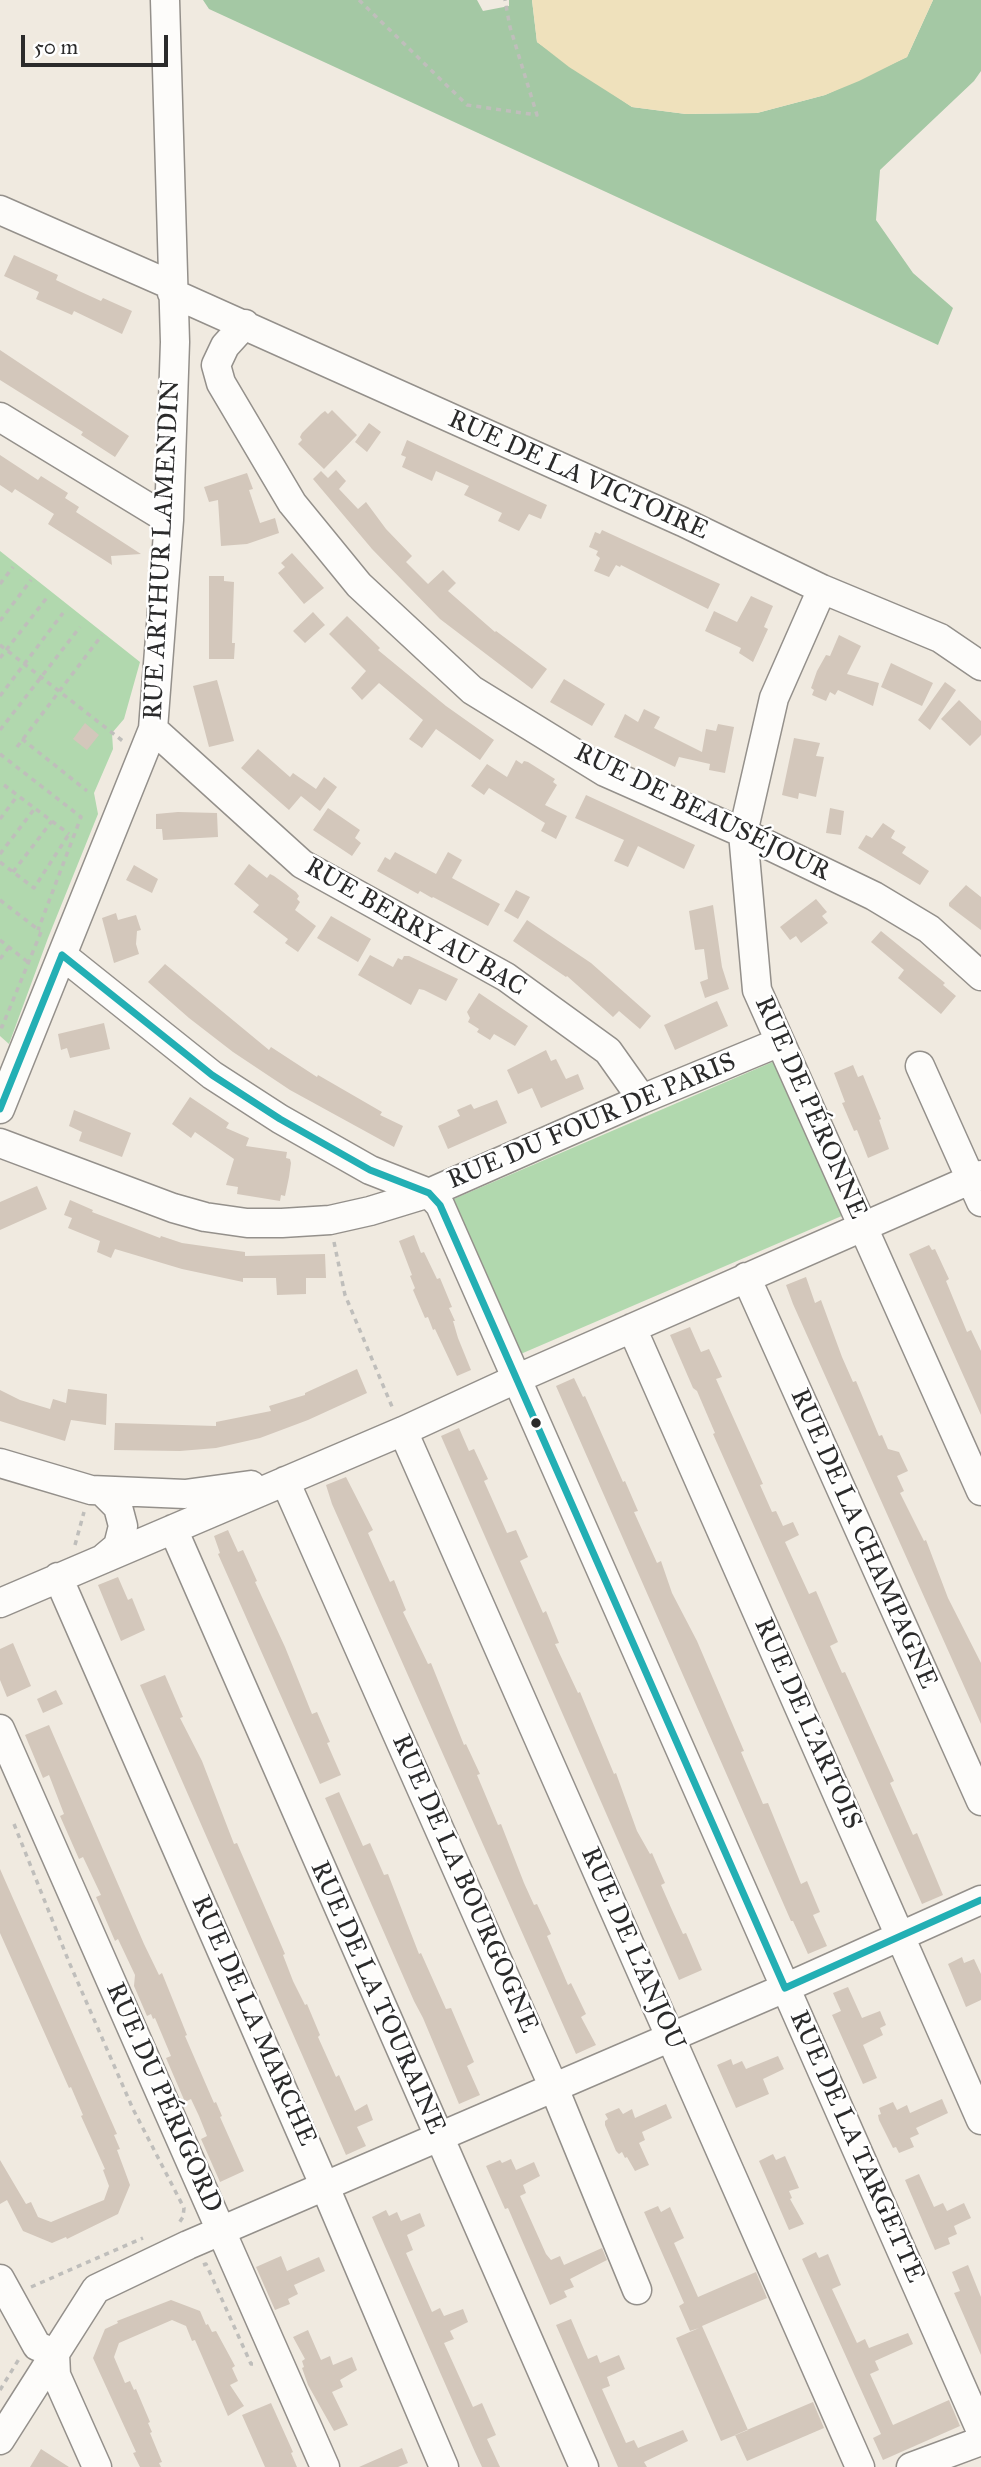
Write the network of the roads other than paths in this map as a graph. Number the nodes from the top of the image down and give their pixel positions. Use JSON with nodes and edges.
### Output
{"nodes":[{"id":1,"x":165,"y":2,"type":"edge"},
{"id":2,"x":0,"y":210,"type":"edge"},
{"id":3,"x":172,"y":289,"type":"junction"},
{"id":4,"x":245,"y":324,"type":"junction"},
{"id":5,"x":0,"y":417,"type":"edge"},
{"id":6,"x":169,"y":520,"type":"junction"},
{"id":7,"x":822,"y":589,"type":"junction"},
{"id":8,"x":981,"y":666,"type":"edge"},
{"id":9,"x":153,"y":729,"type":"junction"},
{"id":10,"x":743,"y":833,"type":"junction"},
{"id":11,"x":64,"y":952,"type":"junction"},
{"id":12,"x":981,"y":976,"type":"edge"},
{"id":13,"x":780,"y":1042,"type":"junction"},
{"id":14,"x":920,"y":1066,"type":"dead end"},
{"id":15,"x":642,"y":1099,"type":"junction"},
{"id":16,"x":0,"y":1109,"type":"edge"},
{"id":17,"x":0,"y":1143,"type":"edge"},
{"id":18,"x":977,"y":1185,"type":"edge"},
{"id":19,"x":429,"y":1193,"type":"junction"},
{"id":20,"x":862,"y":1226,"type":"junction"},
{"id":21,"x":746,"y":1277,"type":"junction"},
{"id":22,"x":632,"y":1328,"type":"junction"},
{"id":23,"x":516,"y":1379,"type":"junction"},
{"id":24,"x":403,"y":1431,"type":"junction"},
{"id":25,"x":0,"y":1463,"type":"edge"},
{"id":26,"x":285,"y":1481,"type":"junction"},
{"id":27,"x":97,"y":1490,"type":"junction"},
{"id":28,"x":981,"y":1491,"type":"edge"},
{"id":29,"x":173,"y":1528,"type":"junction"},
{"id":30,"x":105,"y":1557,"type":"junction"},
{"id":31,"x":58,"y":1577,"type":"junction"},
{"id":32,"x":0,"y":1603,"type":"edge"},
{"id":33,"x":0,"y":1729,"type":"edge"},
{"id":34,"x":981,"y":1801,"type":"edge"},
{"id":35,"x":981,"y":1900,"type":"edge"},
{"id":36,"x":900,"y":1936,"type":"junction"},
{"id":37,"x":785,"y":1988,"type":"junction"},
{"id":38,"x":671,"y":2037,"type":"junction"},
{"id":39,"x":554,"y":2088,"type":"junction"},
{"id":40,"x":981,"y":2120,"type":"edge"},
{"id":41,"x":438,"y":2138,"type":"junction"},
{"id":42,"x":325,"y":2187,"type":"junction"},
{"id":43,"x":222,"y":2231,"type":"junction"},
{"id":44,"x":5,"y":2287,"type":"edge"},
{"id":45,"x":638,"y":2290,"type":"dead end"},
{"id":46,"x":55,"y":2353,"type":"junction"},
{"id":47,"x":981,"y":2431,"type":"edge"},
{"id":48,"x":0,"y":2440,"type":"edge"},
{"id":49,"x":981,"y":2441,"type":"edge"},
{"id":50,"x":96,"y":2467,"type":"edge"},
{"id":51,"x":326,"y":2467,"type":"edge"},
{"id":52,"x":444,"y":2467,"type":"edge"},
{"id":53,"x":584,"y":2467,"type":"edge"},
{"id":54,"x":860,"y":2467,"type":"edge"},
{"id":55,"x":912,"y":2467,"type":"edge"}],
"edges":[{"from":1,"to":3,"type":"street","name":"RUE ARTHUR LAMENDIN"},
{"from":2,"to":3,"type":"street","name":"RUE DE LA VICTOIRE"},
{"from":3,"to":4,"type":"street","name":"RUE DE LA VICTOIRE"},
{"from":3,"to":6,"type":"street","name":"RUE ARTHUR LAMENDIN"},
{"from":4,"to":7,"type":"street","name":"RUE DE LA VICTOIRE"},
{"from":4,"to":10,"type":"street","name":"RUE DE BEAUSÉJOUR"},
{"from":5,"to":6,"type":"street"},
{"from":6,"to":9,"type":"street","name":"RUE ARTHUR LAMENDIN"},
{"from":7,"to":8,"type":"street","name":"RUE DE LA VICTOIRE"},
{"from":7,"to":10,"type":"street","name":"RUE DE PÉRONNE"},
{"from":9,"to":11,"type":"street","name":"RUE ARTHUR LAMENDIN"},
{"from":9,"to":15,"type":"street","name":"RUE BERRY AU BAC"},
{"from":10,"to":12,"type":"street","name":"RUE DE BEAUSÉJOUR"},
{"from":10,"to":13,"type":"street","name":"RUE DE PÉRONNE"},
{"from":11,"to":16,"type":"street","name":"RUE ARTHUR LAMENDIN"},
{"from":11,"to":19,"type":"street"},
{"from":13,"to":15,"type":"street","name":"RUE DU FOUR DE PARIS"},
{"from":13,"to":20,"type":"street","name":"RUE DE PÉRONNE"},
{"from":14,"to":18,"type":"street"},
{"from":15,"to":19,"type":"street","name":"RUE DU FOUR DE PARIS"},
{"from":17,"to":19,"type":"street","name":"RUE DU FOUR DE PARIS"},
{"from":18,"to":20,"type":"street"},
{"from":19,"to":23,"type":"street","name":"RUE DE LA TARGETTE"},
{"from":20,"to":21,"type":"street"},
{"from":20,"to":28,"type":"street","name":"RUE DE PÉRONNE"},
{"from":21,"to":22,"type":"street"},
{"from":21,"to":34,"type":"street","name":"RUE DE LA CHAMPAGNE"},
{"from":22,"to":23,"type":"street"},
{"from":22,"to":36,"type":"street","name":"RUE DE L'ARTOIS"},
{"from":23,"to":24,"type":"street"},
{"from":23,"to":37,"type":"street","name":"RUE DE LA TARGETTE"},
{"from":24,"to":26,"type":"street"},
{"from":24,"to":38,"type":"street","name":"RUE DE L'ANJOU"},
{"from":25,"to":27,"type":"street"},
{"from":26,"to":27,"type":"street"},
{"from":26,"to":29,"type":"street"},
{"from":26,"to":39,"type":"street","name":"RUE DE LA BOURGOGNE"},
{"from":27,"to":30,"type":"street"},
{"from":29,"to":30,"type":"street"},
{"from":29,"to":41,"type":"street","name":"RUE DE LA TOURAINE"},
{"from":30,"to":31,"type":"street"},
{"from":31,"to":32,"type":"street"},
{"from":31,"to":42,"type":"street","name":"RUE DE LA MARCHE"},
{"from":33,"to":43,"type":"street","name":"RUE DU PÉRIGORD"},
{"from":35,"to":36,"type":"street"},
{"from":36,"to":37,"type":"street"},
{"from":36,"to":40,"type":"street","name":"RUE DE L'ARTOIS"},
{"from":37,"to":38,"type":"street"},
{"from":37,"to":47,"type":"street","name":"RUE DE LA TARGETTE"},
{"from":38,"to":39,"type":"street"},
{"from":38,"to":54,"type":"street","name":"RUE DE L'ANJOU"},
{"from":39,"to":41,"type":"street"},
{"from":39,"to":45,"type":"street","name":"RUE DE LA BOURGOGNE"},
{"from":41,"to":42,"type":"street"},
{"from":41,"to":53,"type":"street","name":"RUE DE LA TOURAINE"},
{"from":42,"to":43,"type":"street"},
{"from":42,"to":52,"type":"street","name":"RUE DE LA MARCHE"},
{"from":43,"to":46,"type":"street"},
{"from":43,"to":51,"type":"street","name":"RUE DU PÉRIGORD"},
{"from":44,"to":46,"type":"street"},
{"from":46,"to":48,"type":"street"},
{"from":46,"to":50,"type":"street"},
{"from":49,"to":55,"type":"street"}]}
